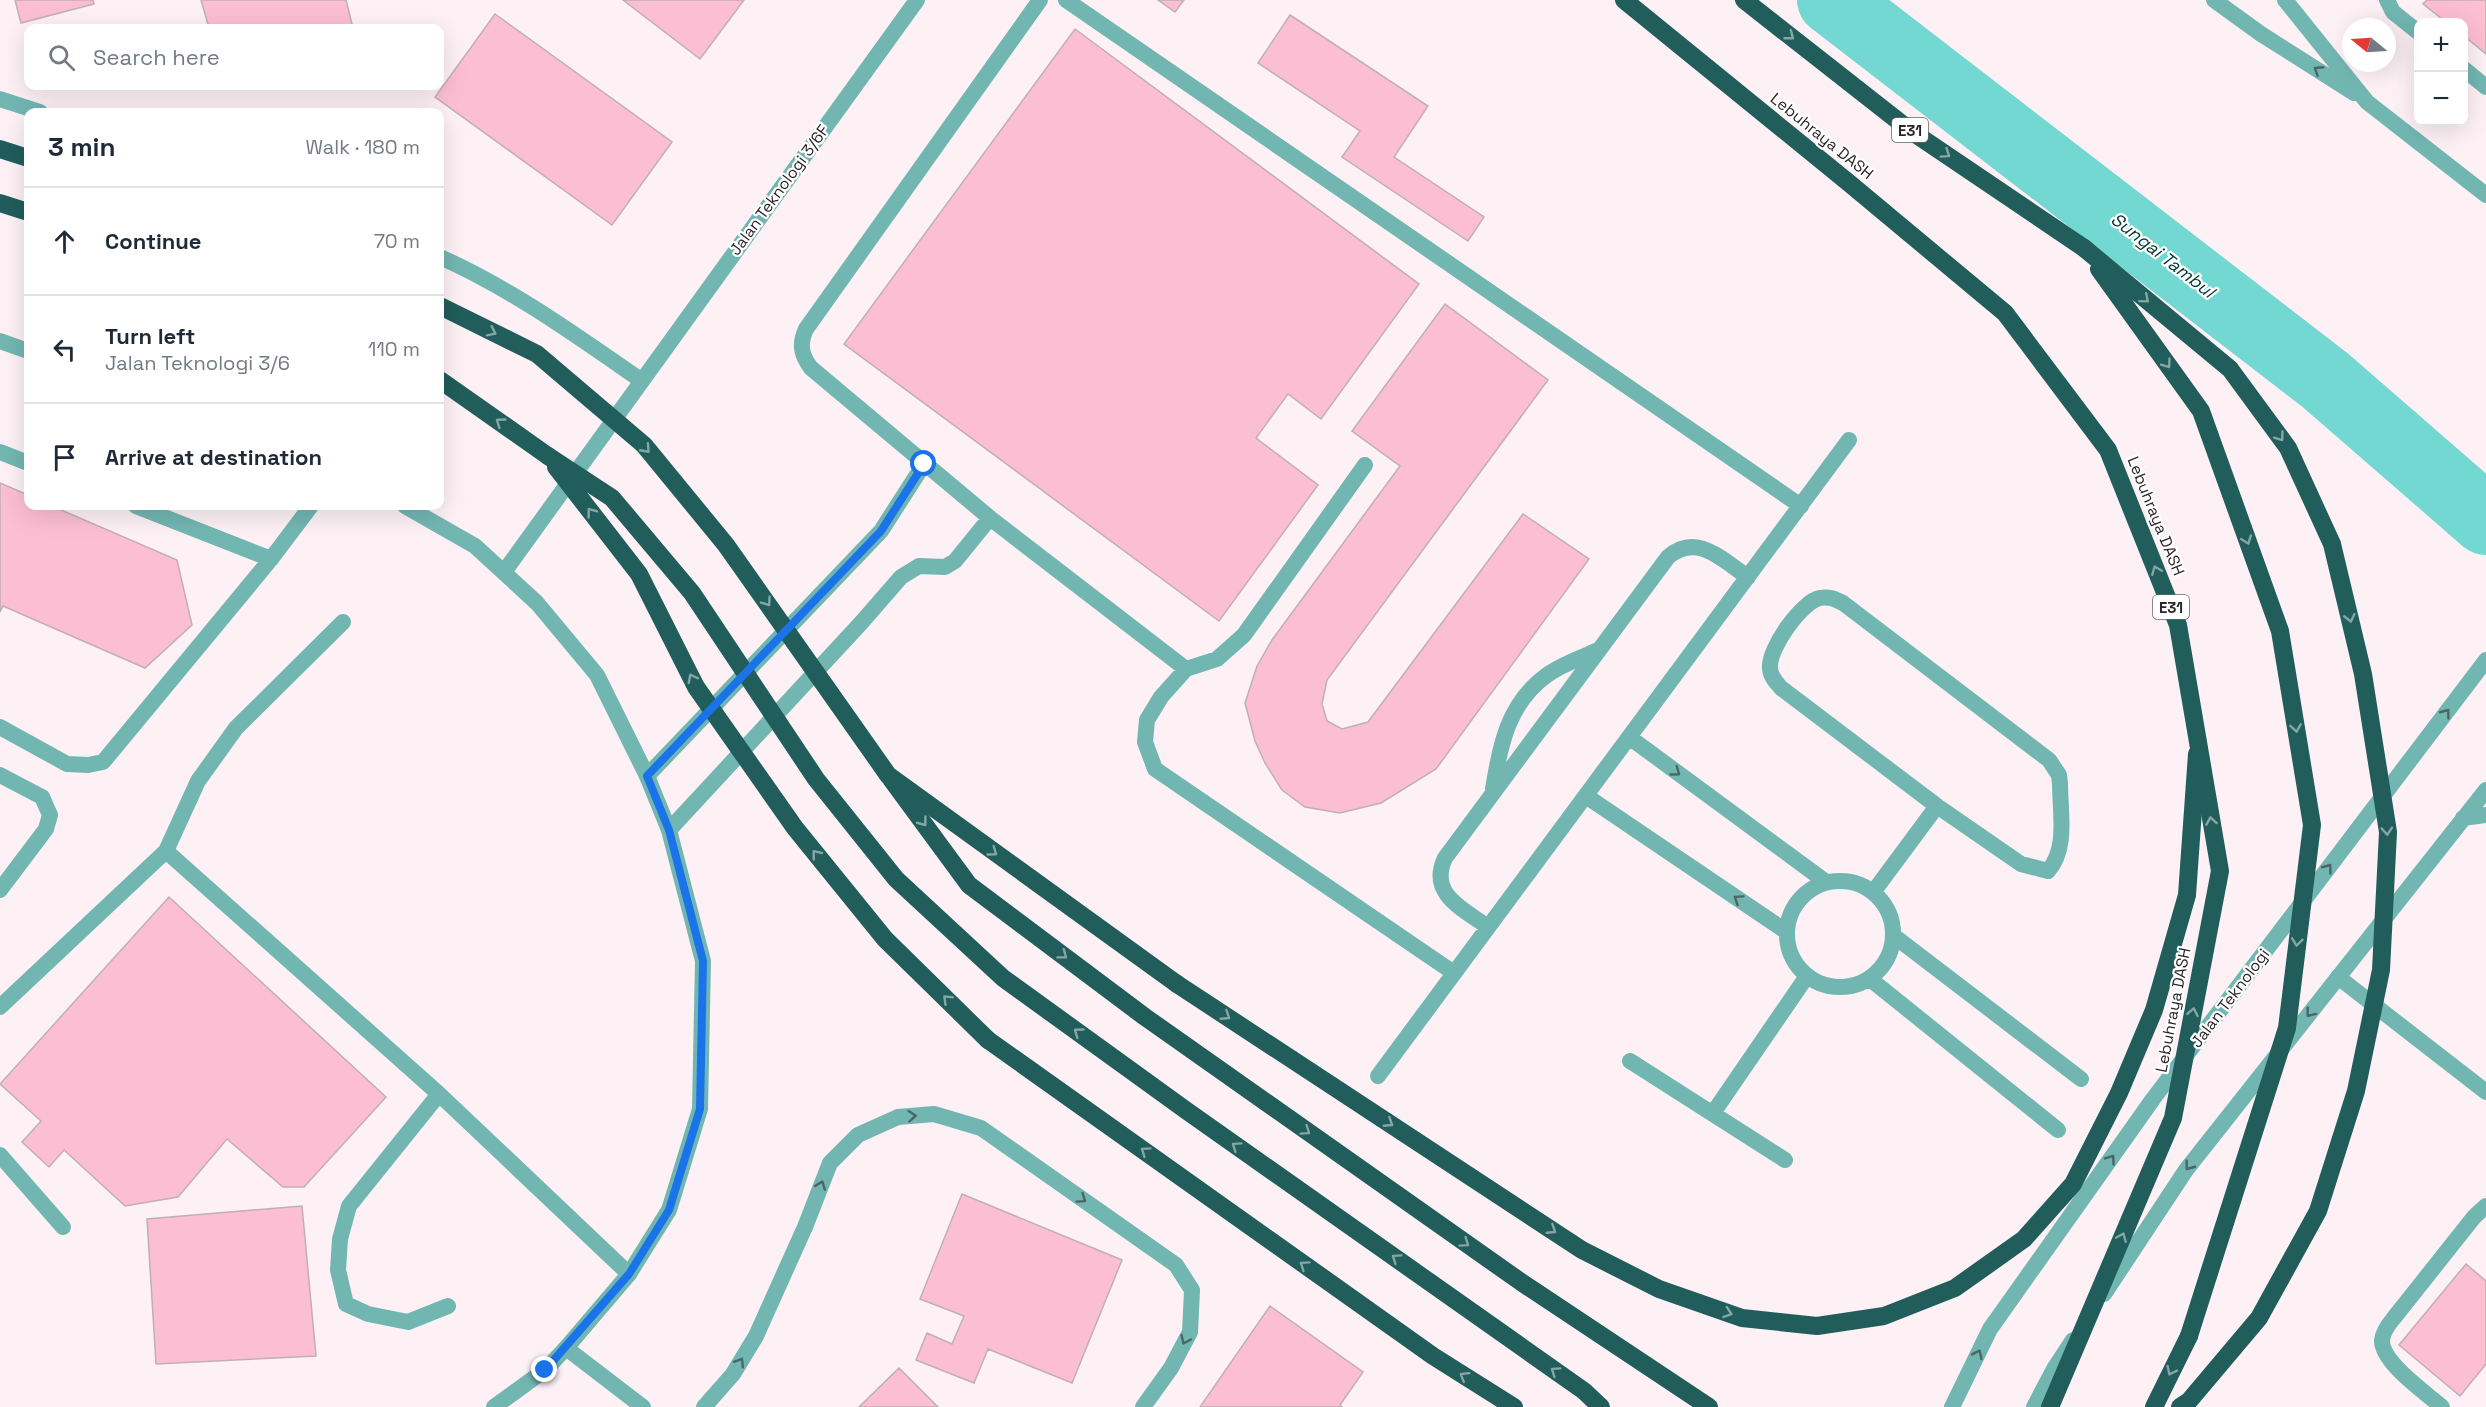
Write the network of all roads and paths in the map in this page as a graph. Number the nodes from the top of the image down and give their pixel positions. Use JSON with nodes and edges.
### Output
{"nodes":[{"id":1,"x":917,"y":0,"type":"edge"},
{"id":2,"x":1040,"y":0,"type":"edge"},
{"id":3,"x":1066,"y":0,"type":"edge"},
{"id":4,"x":1623,"y":0,"type":"edge"},
{"id":5,"x":1744,"y":0,"type":"edge"},
{"id":6,"x":2214,"y":0,"type":"edge"},
{"id":7,"x":2286,"y":0,"type":"edge"},
{"id":8,"x":2387,"y":0,"type":"edge"},
{"id":9,"x":2414,"y":29,"type":"edge"},
{"id":10,"x":2467,"y":72,"type":"edge"},
{"id":11,"x":2486,"y":87,"type":"edge"},
{"id":12,"x":0,"y":99,"type":"edge"},
{"id":13,"x":2367,"y":102,"type":"junction"},
{"id":14,"x":28,"y":108,"type":"edge"},
{"id":15,"x":0,"y":149,"type":"edge"},
{"id":16,"x":24,"y":157,"type":"edge"},
{"id":17,"x":2486,"y":195,"type":"edge"},
{"id":18,"x":0,"y":203,"type":"edge"},
{"id":19,"x":24,"y":211,"type":"edge"},
{"id":20,"x":2084,"y":248,"type":"junction"},
{"id":21,"x":444,"y":259,"type":"edge"},
{"id":22,"x":444,"y":308,"type":"edge"},
{"id":23,"x":0,"y":340,"type":"edge"},
{"id":24,"x":24,"y":349,"type":"edge"},
{"id":25,"x":642,"y":381,"type":"junction"},
{"id":26,"x":444,"y":383,"type":"edge"},
{"id":27,"x":1849,"y":440,"type":"dead end"},
{"id":28,"x":0,"y":452,"type":"edge"},
{"id":29,"x":548,"y":456,"type":"junction"},
{"id":30,"x":24,"y":461,"type":"edge"},
{"id":31,"x":924,"y":464,"type":"junction"},
{"id":32,"x":1365,"y":465,"type":"dead end"},
{"id":33,"x":1801,"y":506,"type":"junction"},
{"id":34,"x":146,"y":510,"type":"edge"},
{"id":35,"x":308,"y":510,"type":"edge"},
{"id":36,"x":412,"y":510,"type":"edge"},
{"id":37,"x":990,"y":518,"type":"junction"},
{"id":38,"x":271,"y":558,"type":"junction"},
{"id":39,"x":504,"y":572,"type":"junction"},
{"id":40,"x":1748,"y":577,"type":"junction"},
{"id":41,"x":343,"y":622,"type":"dead end"},
{"id":42,"x":1601,"y":649,"type":"junction"},
{"id":43,"x":2486,"y":660,"type":"edge"},
{"id":44,"x":1186,"y":669,"type":"junction"},
{"id":45,"x":0,"y":727,"type":"edge"},
{"id":46,"x":1629,"y":737,"type":"junction"},
{"id":47,"x":2198,"y":740,"type":"junction"},
{"id":48,"x":888,"y":775,"type":"junction"},
{"id":49,"x":0,"y":776,"type":"edge"},
{"id":50,"x":647,"y":776,"type":"junction"},
{"id":51,"x":2486,"y":790,"type":"edge"},
{"id":52,"x":1493,"y":793,"type":"junction"},
{"id":53,"x":1586,"y":796,"type":"junction"},
{"id":54,"x":1937,"y":806,"type":"junction"},
{"id":55,"x":2486,"y":815,"type":"edge"},
{"id":56,"x":2463,"y":818,"type":"junction"},
{"id":57,"x":669,"y":830,"type":"junction"},
{"id":58,"x":166,"y":851,"type":"junction"},
{"id":59,"x":1826,"y":882,"type":"junction"},
{"id":60,"x":0,"y":890,"type":"edge"},
{"id":61,"x":1874,"y":891,"type":"junction"},
{"id":62,"x":1488,"y":927,"type":"junction"},
{"id":63,"x":1787,"y":932,"type":"junction"},
{"id":64,"x":1894,"y":936,"type":"junction"},
{"id":65,"x":1454,"y":973,"type":"junction"},
{"id":66,"x":1807,"y":976,"type":"junction"},
{"id":67,"x":2338,"y":977,"type":"junction"},
{"id":68,"x":1870,"y":978,"type":"junction"},
{"id":69,"x":0,"y":1007,"type":"edge"},
{"id":70,"x":1630,"y":1061,"type":"dead end"},
{"id":71,"x":1378,"y":1076,"type":"dead end"},
{"id":72,"x":2081,"y":1079,"type":"dead end"},
{"id":73,"x":2486,"y":1092,"type":"edge"},
{"id":74,"x":439,"y":1094,"type":"junction"},
{"id":75,"x":1713,"y":1113,"type":"junction"},
{"id":76,"x":2058,"y":1130,"type":"dead end"},
{"id":77,"x":0,"y":1155,"type":"edge"},
{"id":78,"x":1785,"y":1160,"type":"dead end"},
{"id":79,"x":2486,"y":1206,"type":"edge"},
{"id":80,"x":63,"y":1227,"type":"dead end"},
{"id":81,"x":629,"y":1274,"type":"junction"},
{"id":82,"x":448,"y":1306,"type":"dead end"},
{"id":83,"x":566,"y":1348,"type":"junction"},
{"id":84,"x":494,"y":1407,"type":"edge"},
{"id":85,"x":643,"y":1407,"type":"edge"},
{"id":86,"x":704,"y":1407,"type":"edge"},
{"id":87,"x":1143,"y":1407,"type":"edge"},
{"id":88,"x":1514,"y":1407,"type":"edge"},
{"id":89,"x":1601,"y":1407,"type":"edge"},
{"id":90,"x":1709,"y":1407,"type":"edge"},
{"id":91,"x":1952,"y":1407,"type":"edge"},
{"id":92,"x":2034,"y":1407,"type":"edge"},
{"id":93,"x":2050,"y":1407,"type":"edge"},
{"id":94,"x":2154,"y":1407,"type":"edge"},
{"id":95,"x":2180,"y":1407,"type":"edge"},
{"id":96,"x":2442,"y":1407,"type":"edge"}],
"edges":[{"from":1,"to":25,"type":"street","name":"Jalan Teknologi 3/6F"},
{"from":2,"to":31,"type":"street"},
{"from":3,"to":33,"type":"street"},
{"from":47,"to":4,"type":"highway","name":"Lebuhraya DASH","number":"E31","one_way":true,"bridge":true},
{"from":5,"to":20,"type":"highway","number":"E31","one_way":true},
{"from":13,"to":6,"type":"street","one_way":true},
{"from":7,"to":13,"type":"street"},
{"from":8,"to":9,"type":"street"},
{"from":10,"to":11,"type":"street"},
{"from":12,"to":14,"type":"street"},
{"from":13,"to":17,"type":"street"},
{"from":15,"to":16,"type":"highway"},
{"from":18,"to":19,"type":"highway"},
{"from":20,"to":94,"type":"highway","number":"E31","one_way":true,"bridge":true},
{"from":20,"to":95,"type":"highway","one_way":true,"bridge":true},
{"from":21,"to":25,"type":"street"},
{"from":22,"to":48,"type":"highway","one_way":true,"bridge":true},
{"from":23,"to":24,"type":"street"},
{"from":25,"to":39,"type":"street","name":"Jalan Teknologi 3/6F"},
{"from":29,"to":26,"type":"highway","one_way":true},
{"from":27,"to":33,"type":"street"},
{"from":28,"to":30,"type":"street"},
{"from":88,"to":29,"type":"highway","one_way":true,"bridge":true},
{"from":89,"to":29,"type":"highway","one_way":true,"bridge":true},
{"from":31,"to":37,"type":"street"},
{"from":31,"to":50,"type":"street"},
{"from":32,"to":44,"type":"street"},
{"from":33,"to":40,"type":"street"},
{"from":34,"to":38,"type":"street"},
{"from":35,"to":38,"type":"street"},
{"from":36,"to":39,"type":"street"},
{"from":37,"to":44,"type":"street"},
{"from":37,"to":57,"type":"street"},
{"from":38,"to":45,"type":"street"},
{"from":39,"to":50,"type":"street"},
{"from":40,"to":42,"type":"street"},
{"from":40,"to":46,"type":"street"},
{"from":41,"to":58,"type":"street"},
{"from":42,"to":52,"type":"street"},
{"from":42,"to":52,"type":"street"},
{"from":91,"to":43,"type":"street","name":"Jalan Teknologi","one_way":true},
{"from":44,"to":65,"type":"street"},
{"from":46,"to":53,"type":"street"},
{"from":46,"to":59,"type":"street","one_way":true},
{"from":48,"to":47,"type":"highway","one_way":true,"bridge":true},
{"from":93,"to":47,"type":"highway","name":"Lebuhraya DASH","number":"E31","one_way":true,"bridge":true},
{"from":48,"to":90,"type":"highway","one_way":true},
{"from":49,"to":60,"type":"street"},
{"from":50,"to":57,"type":"street"},
{"from":51,"to":56,"type":"street"},
{"from":52,"to":62,"type":"street"},
{"from":53,"to":62,"type":"street"},
{"from":63,"to":53,"type":"street","one_way":true},
{"from":54,"to":54,"type":"street"},
{"from":54,"to":61,"type":"street"},
{"from":55,"to":56,"type":"street"},
{"from":56,"to":67,"type":"street"},
{"from":57,"to":81,"type":"street"},
{"from":58,"to":69,"type":"street"},
{"from":58,"to":74,"type":"street"},
{"from":59,"to":61,"type":"street"},
{"from":59,"to":63,"type":"street"},
{"from":61,"to":64,"type":"street"},
{"from":62,"to":65,"type":"street"},
{"from":63,"to":66,"type":"street"},
{"from":64,"to":68,"type":"street"},
{"from":64,"to":72,"type":"street"},
{"from":65,"to":71,"type":"street"},
{"from":66,"to":68,"type":"street"},
{"from":66,"to":75,"type":"street"},
{"from":67,"to":73,"type":"street"},
{"from":67,"to":92,"type":"street","one_way":true},
{"from":68,"to":76,"type":"street"},
{"from":70,"to":75,"type":"street"},
{"from":74,"to":81,"type":"street"},
{"from":74,"to":82,"type":"street"},
{"from":75,"to":78,"type":"street"},
{"from":77,"to":80,"type":"street"},
{"from":79,"to":96,"type":"street"},
{"from":81,"to":83,"type":"street"},
{"from":83,"to":84,"type":"street"},
{"from":83,"to":85,"type":"street"},
{"from":86,"to":87,"type":"street","one_way":true}]}
